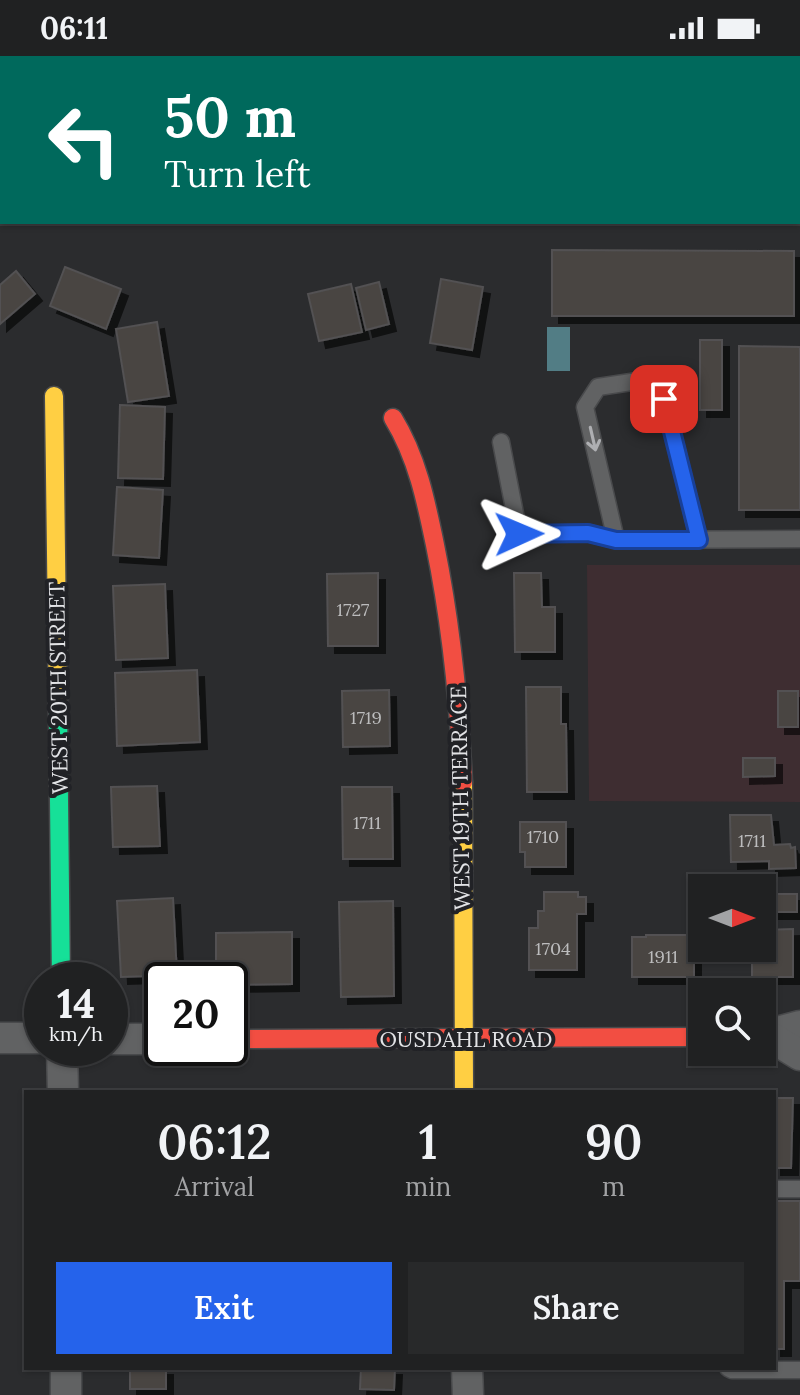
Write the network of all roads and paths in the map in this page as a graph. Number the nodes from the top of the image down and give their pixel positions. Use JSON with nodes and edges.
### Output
{"nodes":[{"id":1,"x":54,"y":396,"type":"dead end"},
{"id":2,"x":393,"y":418,"type":"dead end"},
{"id":3,"x":501,"y":442,"type":"dead end"},
{"id":4,"x":800,"y":539,"type":"edge"},
{"id":5,"x":616,"y":540,"type":"junction"},
{"id":6,"x":699,"y":540,"type":"junction"},
{"id":7,"x":61,"y":962,"type":"edge"},
{"id":8,"x":800,"y":1026,"type":"edge"},
{"id":9,"x":776,"y":1033,"type":"edge"},
{"id":10,"x":688,"y":1037,"type":"edge"},
{"id":11,"x":0,"y":1038,"type":"edge"},
{"id":12,"x":24,"y":1038,"type":"edge"},
{"id":13,"x":248,"y":1039,"type":"edge"},
{"id":14,"x":464,"y":1039,"type":"junction"},
{"id":15,"x":776,"y":1042,"type":"edge"},
{"id":16,"x":800,"y":1055,"type":"edge"},
{"id":17,"x":62,"y":1066,"type":"edge"},
{"id":18,"x":63,"y":1090,"type":"edge"},
{"id":19,"x":464,"y":1090,"type":"edge"},
{"id":20,"x":776,"y":1189,"type":"edge"},
{"id":21,"x":800,"y":1189,"type":"edge"},
{"id":22,"x":66,"y":1370,"type":"edge"},
{"id":23,"x":467,"y":1370,"type":"edge"},
{"id":24,"x":732,"y":1370,"type":"edge"},
{"id":25,"x":776,"y":1370,"type":"edge"},
{"id":26,"x":776,"y":1370,"type":"edge"},
{"id":27,"x":800,"y":1370,"type":"edge"},
{"id":28,"x":66,"y":1395,"type":"edge"},
{"id":29,"x":468,"y":1395,"type":"edge"}],
"edges":[{"from":1,"to":7,"type":"street","name":"WEST 20TH STREET"},
{"from":2,"to":14,"type":"street","name":"WEST 19TH TERRACE"},
{"from":3,"to":5,"type":"lane"},
{"from":4,"to":6,"type":"lane"},
{"from":5,"to":6,"type":"lane"},
{"from":6,"to":5,"type":"lane","one_way":true},
{"from":8,"to":9,"type":"street"},
{"from":10,"to":14,"type":"street","name":"OUSDAHL ROAD"},
{"from":11,"to":12,"type":"street"},
{"from":13,"to":14,"type":"street","name":"OUSDAHL ROAD"},
{"from":14,"to":19,"type":"street","name":"WEST 19TH TERRACE"},
{"from":15,"to":16,"type":"street"},
{"from":17,"to":18,"type":"street"},
{"from":20,"to":21,"type":"lane"},
{"from":22,"to":28,"type":"street"},
{"from":23,"to":29,"type":"street"},
{"from":24,"to":26,"type":"lane"},
{"from":25,"to":27,"type":"lane"}]}
